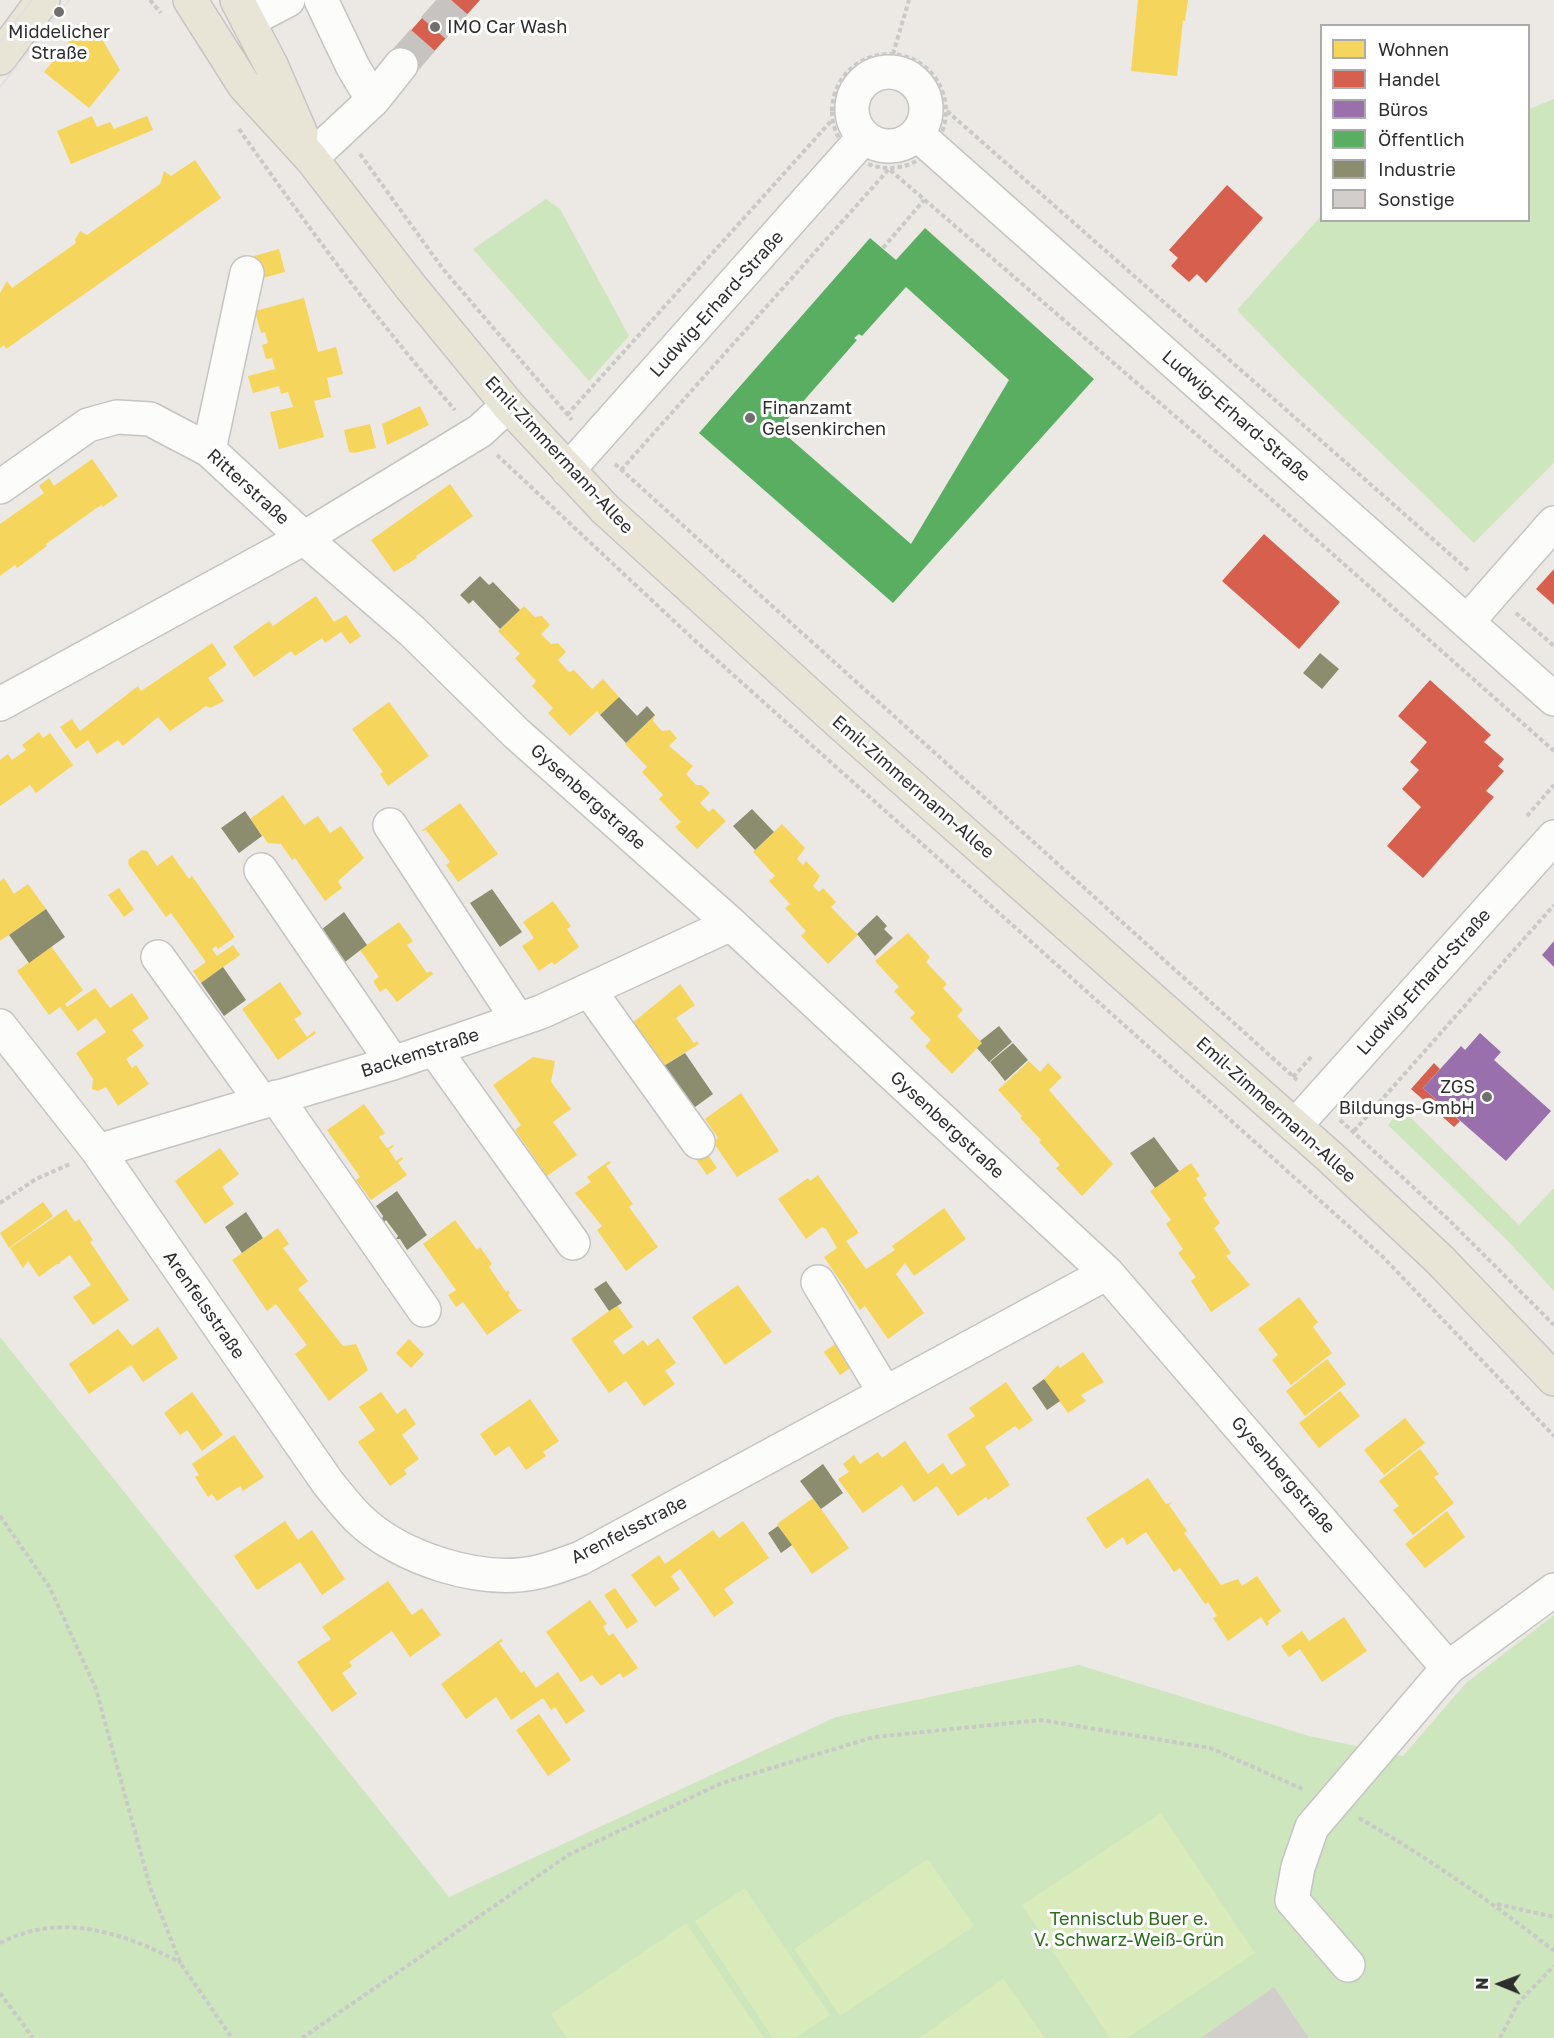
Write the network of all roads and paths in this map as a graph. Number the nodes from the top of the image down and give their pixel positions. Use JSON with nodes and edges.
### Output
{"nodes":[{"id":1,"x":43,"y":0,"type":"edge"},
{"id":2,"x":190,"y":0,"type":"edge"},
{"id":3,"x":288,"y":0,"type":"edge"},
{"id":4,"x":321,"y":0,"type":"edge"},
{"id":5,"x":909,"y":0,"type":"edge"},
{"id":6,"x":243,"y":10,"type":"edge"},
{"id":7,"x":893,"y":54,"type":"junction"},
{"id":8,"x":0,"y":58,"type":"edge"},
{"id":9,"x":401,"y":65,"type":"tunnel mouth"},
{"id":10,"x":373,"y":100,"type":"junction"},
{"id":11,"x":947,"y":111,"type":"junction"},
{"id":12,"x":832,"y":120,"type":"junction"},
{"id":13,"x":342,"y":129,"type":"junction"},
{"id":14,"x":925,"y":141,"type":"junction"},
{"id":15,"x":857,"y":146,"type":"junction"},
{"id":16,"x":311,"y":158,"type":"junction"},
{"id":17,"x":889,"y":169,"type":"junction"},
{"id":18,"x":924,"y":200,"type":"junction"},
{"id":19,"x":883,"y":248,"type":"dead end"},
{"id":20,"x":247,"y":273,"type":"dead end"},
{"id":21,"x":508,"y":405,"type":"junction"},
{"id":22,"x":567,"y":415,"type":"junction"},
{"id":23,"x":594,"y":442,"type":"junction"},
{"id":24,"x":209,"y":450,"type":"junction"},
{"id":25,"x":568,"y":470,"type":"junction"},
{"id":26,"x":621,"y":470,"type":"junction"},
{"id":27,"x":0,"y":487,"type":"edge"},
{"id":28,"x":1554,"y":523,"type":"edge"},
{"id":29,"x":304,"y":538,"type":"junction"},
{"id":30,"x":1493,"y":592,"type":"junction"},
{"id":31,"x":1467,"y":622,"type":"junction"},
{"id":32,"x":1554,"y":646,"type":"edge"},
{"id":33,"x":1554,"y":699,"type":"edge"},
{"id":34,"x":0,"y":704,"type":"edge"},
{"id":35,"x":1554,"y":751,"type":"edge"},
{"id":36,"x":390,"y":825,"type":"dead end"},
{"id":37,"x":1554,"y":837,"type":"edge"},
{"id":38,"x":261,"y":870,"type":"dead end"},
{"id":39,"x":1554,"y":905,"type":"edge"},
{"id":40,"x":731,"y":924,"type":"junction"},
{"id":41,"x":158,"y":957,"type":"dead end"},
{"id":42,"x":589,"y":990,"type":"junction"},
{"id":43,"x":518,"y":1020,"type":"junction"},
{"id":44,"x":0,"y":1026,"type":"edge"},
{"id":45,"x":434,"y":1049,"type":"junction"},
{"id":46,"x":393,"y":1063,"type":"junction"},
{"id":47,"x":269,"y":1100,"type":"junction"},
{"id":48,"x":1318,"y":1101,"type":"junction"},
{"id":49,"x":1295,"y":1126,"type":"junction"},
{"id":50,"x":698,"y":1142,"type":"dead end"},
{"id":51,"x":98,"y":1151,"type":"junction"},
{"id":52,"x":0,"y":1203,"type":"edge"},
{"id":53,"x":573,"y":1243,"type":"dead end"},
{"id":54,"x":1107,"y":1273,"type":"junction"},
{"id":55,"x":818,"y":1282,"type":"dead end"},
{"id":56,"x":424,"y":1310,"type":"dead end"},
{"id":57,"x":1554,"y":1379,"type":"edge"},
{"id":58,"x":885,"y":1393,"type":"junction"},
{"id":59,"x":0,"y":1516,"type":"edge"},
{"id":60,"x":1554,"y":1590,"type":"edge"},
{"id":61,"x":1448,"y":1668,"type":"junction"},
{"id":62,"x":1331,"y":1802,"type":"junction"},
{"id":63,"x":1493,"y":1903,"type":"junction"},
{"id":64,"x":1554,"y":1917,"type":"edge"},
{"id":65,"x":0,"y":1943,"type":"edge"},
{"id":66,"x":1554,"y":1951,"type":"edge"},
{"id":67,"x":182,"y":1964,"type":"junction"},
{"id":68,"x":1348,"y":1965,"type":"dead end"},
{"id":69,"x":1554,"y":1966,"type":"edge"},
{"id":70,"x":0,"y":1993,"type":"edge"},
{"id":71,"x":33,"y":2038,"type":"edge"},
{"id":72,"x":231,"y":2038,"type":"edge"},
{"id":73,"x":302,"y":2038,"type":"edge"},
{"id":74,"x":1500,"y":2038,"type":"edge"}],
"edges":[{"from":1,"to":8,"type":"main road"},
{"from":2,"to":16,"type":"main road","name":"Emil-Zimmermann-Allee"},
{"from":3,"to":6,"type":"street"},
{"from":4,"to":10,"type":"street"},
{"from":5,"to":7,"type":"path"},
{"from":6,"to":16,"type":"main road","name":"Emil-Zimmermann-Allee"},
{"from":7,"to":11,"type":"path"},
{"from":7,"to":12,"type":"path"},
{"from":9,"to":10,"type":"street"},
{"from":10,"to":13,"type":"street"},
{"from":11,"to":14,"type":"path"},
{"from":11,"to":30,"type":"path"},
{"from":12,"to":15,"type":"path"},
{"from":12,"to":22,"type":"path"},
{"from":13,"to":16,"type":"street"},
{"from":13,"to":22,"type":"path"},
{"from":14,"to":15,"type":"street"},
{"from":14,"to":15,"type":"street"},
{"from":14,"to":17,"type":"path"},
{"from":14,"to":31,"type":"street","name":"Ludwig-Erhard-Straße"},
{"from":15,"to":17,"type":"path"},
{"from":15,"to":23,"type":"street","name":"Ludwig-Erhard-Straße"},
{"from":16,"to":21,"type":"main road","name":"Emil-Zimmermann-Allee"},
{"from":17,"to":18,"type":"path"},
{"from":17,"to":26,"type":"path"},
{"from":18,"to":19,"type":"path"},
{"from":18,"to":35,"type":"path"},
{"from":20,"to":24,"type":"street"},
{"from":21,"to":25,"type":"main road","name":"Emil-Zimmermann-Allee"},
{"from":21,"to":29,"type":"street","name":"Ritterstraße"},
{"from":22,"to":23,"type":"path"},
{"from":23,"to":25,"type":"street","name":"Ludwig-Erhard-Straße"},
{"from":23,"to":26,"type":"path"},
{"from":24,"to":27,"type":"street","name":"Ritterstraße"},
{"from":24,"to":29,"type":"street","name":"Ritterstraße"},
{"from":25,"to":49,"type":"main road","name":"Emil-Zimmermann-Allee"},
{"from":26,"to":48,"type":"path"},
{"from":28,"to":30,"type":"street"},
{"from":29,"to":34,"type":"street","name":"Ritterstraße"},
{"from":29,"to":40,"type":"street","name":"Gysenbergstraße"},
{"from":30,"to":31,"type":"street"},
{"from":30,"to":32,"type":"path"},
{"from":31,"to":33,"type":"street","name":"Ludwig-Erhard-Straße"},
{"from":36,"to":43,"type":"street"},
{"from":37,"to":48,"type":"street","name":"Ludwig-Erhard-Straße"},
{"from":38,"to":46,"type":"street"},
{"from":39,"to":48,"type":"path"},
{"from":40,"to":42,"type":"street","name":"Backemstraße"},
{"from":40,"to":54,"type":"street","name":"Gysenbergstraße"},
{"from":41,"to":47,"type":"street"},
{"from":42,"to":43,"type":"street","name":"Backemstraße"},
{"from":42,"to":50,"type":"street"},
{"from":43,"to":45,"type":"street","name":"Backemstraße"},
{"from":44,"to":51,"type":"street","name":"Arenfelsstraße"},
{"from":45,"to":46,"type":"street","name":"Backemstraße"},
{"from":45,"to":53,"type":"street"},
{"from":46,"to":47,"type":"street","name":"Backemstraße"},
{"from":47,"to":51,"type":"street","name":"Backemstraße"},
{"from":47,"to":56,"type":"street"},
{"from":48,"to":49,"type":"street","name":"Ludwig-Erhard-Straße"},
{"from":49,"to":57,"type":"main road","name":"Emil-Zimmermann-Allee"},
{"from":51,"to":52,"type":"path"},
{"from":51,"to":58,"type":"street","name":"Arenfelsstraße"},
{"from":54,"to":58,"type":"street","name":"Arenfelsstraße"},
{"from":54,"to":61,"type":"street","name":"Gysenbergstraße"},
{"from":55,"to":58,"type":"street"},
{"from":59,"to":67,"type":"path"},
{"from":60,"to":61,"type":"street"},
{"from":61,"to":62,"type":"street"},
{"from":62,"to":63,"type":"path"},
{"from":62,"to":68,"type":"street"},
{"from":62,"to":73,"type":"path"},
{"from":63,"to":64,"type":"path"},
{"from":63,"to":66,"type":"path"},
{"from":65,"to":67,"type":"path"},
{"from":67,"to":72,"type":"path"},
{"from":69,"to":74,"type":"path"},
{"from":70,"to":71,"type":"path"}]}
